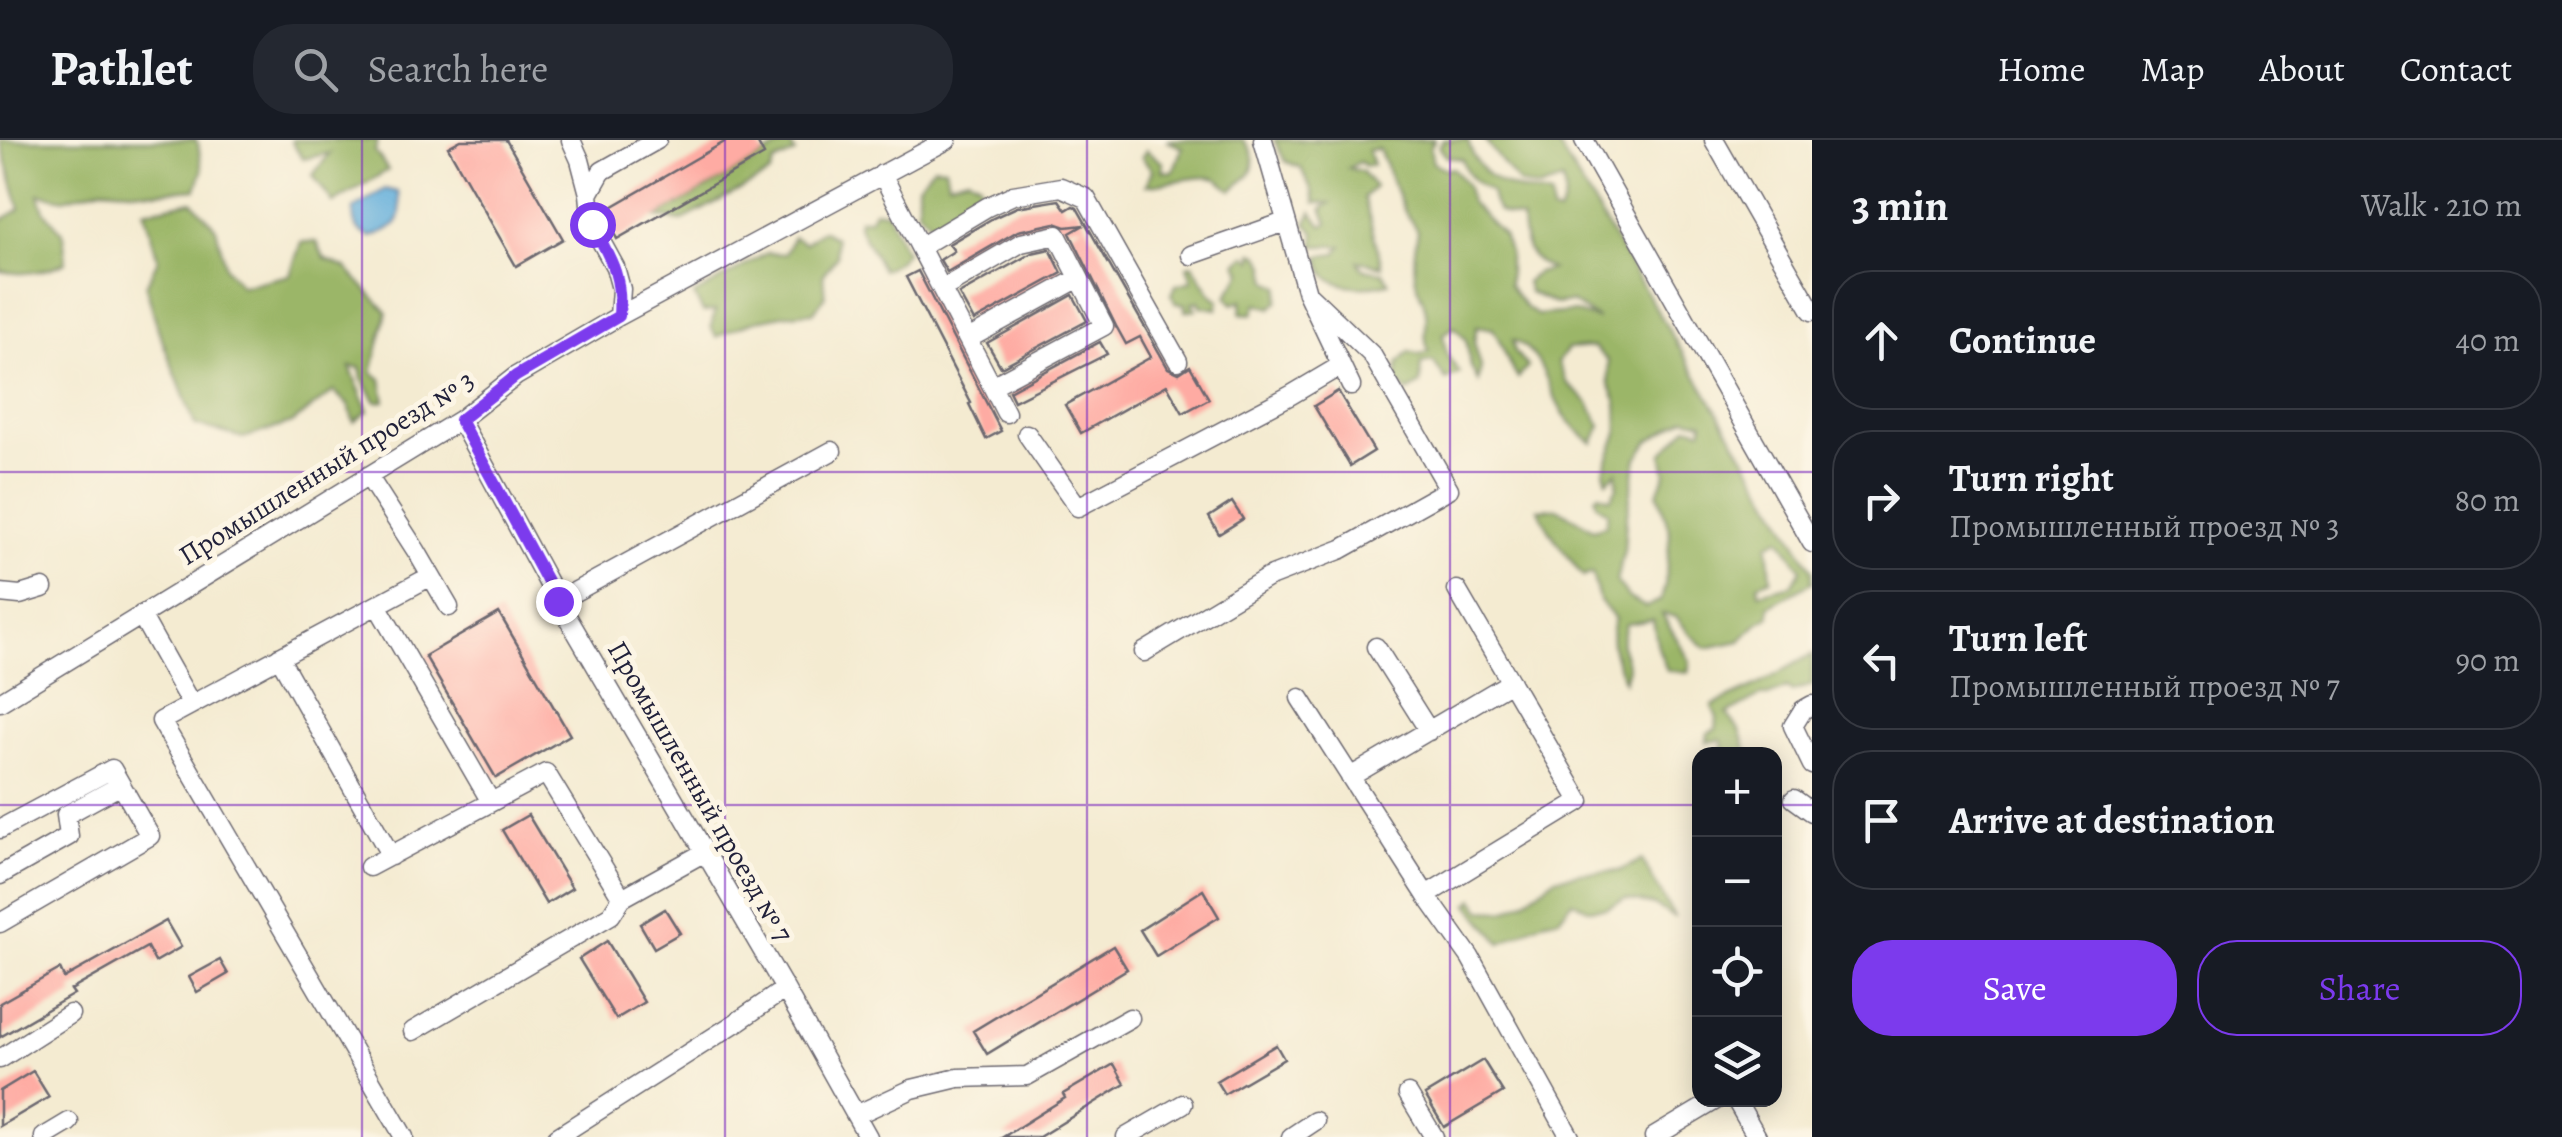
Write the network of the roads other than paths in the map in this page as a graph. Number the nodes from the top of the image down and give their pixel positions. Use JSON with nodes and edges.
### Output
{"nodes":[{"id":1,"x":571,"y":140,"type":"edge"},
{"id":2,"x":658,"y":140,"type":"edge"},
{"id":3,"x":947,"y":140,"type":"edge"},
{"id":4,"x":1263,"y":140,"type":"edge"},
{"id":5,"x":1584,"y":140,"type":"edge"},
{"id":6,"x":1714,"y":140,"type":"edge"},
{"id":7,"x":882,"y":174,"type":"junction"},
{"id":8,"x":589,"y":194,"type":"junction"},
{"id":9,"x":1285,"y":222,"type":"junction"},
{"id":10,"x":920,"y":246,"type":"junction"},
{"id":11,"x":1190,"y":256,"type":"dead end"},
{"id":12,"x":1080,"y":278,"type":"junction"},
{"id":13,"x":942,"y":289,"type":"junction"},
{"id":14,"x":1307,"y":293,"type":"junction"},
{"id":15,"x":1812,"y":311,"type":"edge"},
{"id":16,"x":619,"y":316,"type":"junction"},
{"id":17,"x":968,"y":340,"type":"junction"},
{"id":18,"x":1178,"y":361,"type":"dead end"},
{"id":19,"x":1340,"y":366,"type":"junction"},
{"id":20,"x":992,"y":386,"type":"junction"},
{"id":21,"x":1351,"y":386,"type":"dead end"},
{"id":22,"x":1006,"y":413,"type":"dead end"},
{"id":23,"x":460,"y":420,"type":"junction"},
{"id":24,"x":1027,"y":434,"type":"dead end"},
{"id":25,"x":832,"y":452,"type":"dead end"},
{"id":26,"x":368,"y":476,"type":"junction"},
{"id":27,"x":1812,"y":544,"type":"edge"},
{"id":28,"x":431,"y":576,"type":"junction"},
{"id":29,"x":43,"y":588,"type":"dead end"},
{"id":30,"x":1457,"y":590,"type":"dead end"},
{"id":31,"x":0,"y":593,"type":"edge"},
{"id":32,"x":558,"y":601,"type":"junction"},
{"id":33,"x":377,"y":605,"type":"junction"},
{"id":34,"x":448,"y":607,"type":"dead end"},
{"id":35,"x":142,"y":615,"type":"junction"},
{"id":36,"x":1376,"y":646,"type":"dead end"},
{"id":37,"x":1144,"y":652,"type":"dead end"},
{"id":38,"x":280,"y":657,"type":"junction"},
{"id":39,"x":1511,"y":682,"type":"junction"},
{"id":40,"x":1300,"y":698,"type":"dead end"},
{"id":41,"x":0,"y":702,"type":"edge"},
{"id":42,"x":191,"y":704,"type":"junction"},
{"id":43,"x":1812,"y":705,"type":"edge"},
{"id":44,"x":1429,"y":730,"type":"junction"},
{"id":45,"x":1812,"y":765,"type":"edge"},
{"id":46,"x":1350,"y":777,"type":"junction"},
{"id":47,"x":121,"y":785,"type":"junction"},
{"id":48,"x":1794,"y":799,"type":"dead end"},
{"id":49,"x":490,"y":802,"type":"junction"},
{"id":50,"x":1812,"y":812,"type":"edge"},
{"id":51,"x":0,"y":829,"type":"edge"},
{"id":52,"x":705,"y":852,"type":"junction"},
{"id":53,"x":390,"y":856,"type":"junction"},
{"id":54,"x":369,"y":867,"type":"dead end"},
{"id":55,"x":0,"y":875,"type":"edge"},
{"id":56,"x":1426,"y":896,"type":"junction"},
{"id":57,"x":622,"y":898,"type":"junction"},
{"id":58,"x":0,"y":924,"type":"edge"},
{"id":59,"x":785,"y":989,"type":"junction"},
{"id":60,"x":70,"y":1014,"type":"dead end"},
{"id":61,"x":1130,"y":1018,"type":"dead end"},
{"id":62,"x":414,"y":1031,"type":"dead end"},
{"id":63,"x":0,"y":1059,"type":"edge"},
{"id":64,"x":1408,"y":1094,"type":"dead end"},
{"id":65,"x":1183,"y":1104,"type":"dead end"},
{"id":66,"x":1704,"y":1107,"type":"edge"},
{"id":67,"x":1740,"y":1107,"type":"edge"},
{"id":68,"x":856,"y":1115,"type":"junction"},
{"id":69,"x":1316,"y":1121,"type":"dead end"},
{"id":70,"x":69,"y":1122,"type":"dead end"},
{"id":71,"x":44,"y":1137,"type":"edge"},
{"id":72,"x":404,"y":1137,"type":"edge"},
{"id":73,"x":557,"y":1137,"type":"edge"},
{"id":74,"x":868,"y":1137,"type":"edge"},
{"id":75,"x":1126,"y":1137,"type":"edge"},
{"id":76,"x":1291,"y":1137,"type":"edge"},
{"id":77,"x":1434,"y":1137,"type":"edge"},
{"id":78,"x":1570,"y":1137,"type":"edge"},
{"id":79,"x":1654,"y":1137,"type":"edge"},
{"id":80,"x":1757,"y":1137,"type":"edge"}],
"edges":[{"from":1,"to":8,"type":"street"},
{"from":2,"to":8,"type":"street"},
{"from":3,"to":7,"type":"street","name":"Промышленный проезд № 3"},
{"from":4,"to":9,"type":"street"},
{"from":5,"to":27,"type":"street"},
{"from":6,"to":15,"type":"street"},
{"from":7,"to":10,"type":"street"},
{"from":7,"to":16,"type":"street","name":"Промышленный проезд № 3"},
{"from":8,"to":16,"type":"street"},
{"from":9,"to":11,"type":"street"},
{"from":9,"to":14,"type":"street"},
{"from":10,"to":13,"type":"street"},
{"from":10,"to":18,"type":"street"},
{"from":12,"to":13,"type":"street"},
{"from":12,"to":17,"type":"street"},
{"from":12,"to":20,"type":"street"},
{"from":13,"to":17,"type":"street"},
{"from":14,"to":19,"type":"street"},
{"from":14,"to":37,"type":"street"},
{"from":16,"to":23,"type":"street","name":"Промышленный проезд № 3"},
{"from":17,"to":20,"type":"street"},
{"from":19,"to":21,"type":"street"},
{"from":19,"to":24,"type":"street"},
{"from":20,"to":22,"type":"street"},
{"from":23,"to":26,"type":"street","name":"Промышленный проезд № 3"},
{"from":23,"to":32,"type":"street","name":"Промышленный проезд № 7"},
{"from":25,"to":32,"type":"street"},
{"from":26,"to":28,"type":"street"},
{"from":26,"to":35,"type":"street","name":"Промышленный проезд № 3"},
{"from":28,"to":33,"type":"street"},
{"from":28,"to":34,"type":"street"},
{"from":29,"to":31,"type":"street"},
{"from":30,"to":39,"type":"street"},
{"from":32,"to":52,"type":"street","name":"Промышленный проезд № 7"},
{"from":33,"to":38,"type":"street"},
{"from":33,"to":49,"type":"street"},
{"from":35,"to":41,"type":"street","name":"Промышленный проезд № 3"},
{"from":35,"to":42,"type":"street"},
{"from":36,"to":44,"type":"street"},
{"from":38,"to":42,"type":"street"},
{"from":38,"to":53,"type":"street"},
{"from":39,"to":44,"type":"street"},
{"from":39,"to":56,"type":"street"},
{"from":40,"to":46,"type":"street"},
{"from":42,"to":72,"type":"street"},
{"from":43,"to":45,"type":"street"},
{"from":44,"to":46,"type":"street"},
{"from":46,"to":56,"type":"street"},
{"from":47,"to":51,"type":"street"},
{"from":47,"to":55,"type":"street"},
{"from":47,"to":58,"type":"street"},
{"from":48,"to":50,"type":"street"},
{"from":49,"to":53,"type":"street"},
{"from":49,"to":57,"type":"street"},
{"from":52,"to":57,"type":"street"},
{"from":52,"to":59,"type":"street","name":"Промышленный проезд № 7"},
{"from":53,"to":54,"type":"street"},
{"from":56,"to":78,"type":"street"},
{"from":57,"to":62,"type":"street"},
{"from":59,"to":68,"type":"street","name":"Промышленный проезд № 7"},
{"from":59,"to":73,"type":"street"},
{"from":60,"to":63,"type":"street"},
{"from":61,"to":68,"type":"street"},
{"from":64,"to":77,"type":"street"},
{"from":65,"to":75,"type":"street"},
{"from":66,"to":79,"type":"street"},
{"from":67,"to":80,"type":"street"},
{"from":68,"to":74,"type":"street","name":"Промышленный проезд № 7"},
{"from":69,"to":76,"type":"street"},
{"from":70,"to":71,"type":"street"}]}
